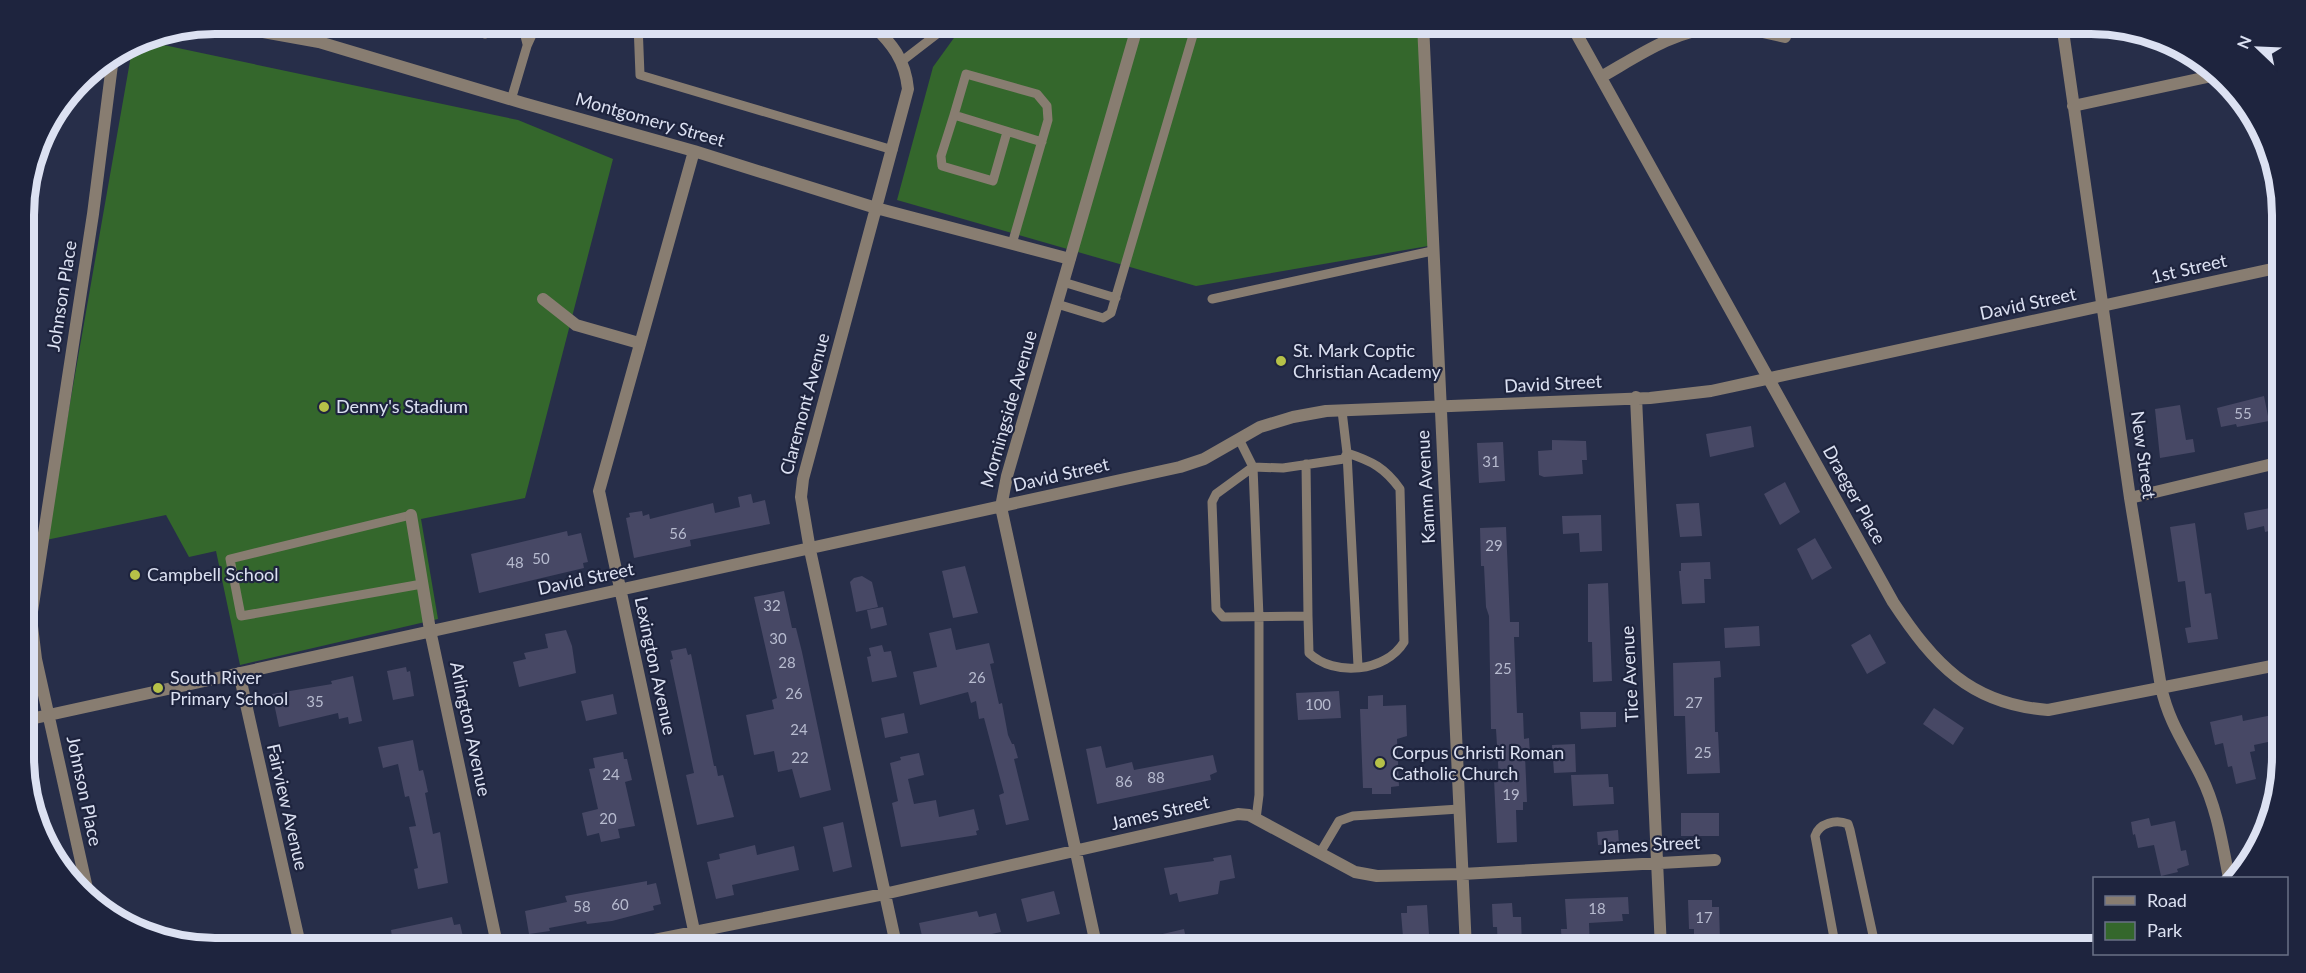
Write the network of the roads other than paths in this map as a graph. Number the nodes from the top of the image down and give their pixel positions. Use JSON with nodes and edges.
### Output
{"nodes":[{"id":1,"x":1193,"y":34,"type":"edge"},
{"id":2,"x":1423,"y":34,"type":"edge"},
{"id":3,"x":1577,"y":34,"type":"edge"},
{"id":4,"x":1684,"y":34,"type":"edge"},
{"id":5,"x":1772,"y":34,"type":"edge"},
{"id":6,"x":2063,"y":34,"type":"edge"},
{"id":7,"x":279,"y":35,"type":"edge"},
{"id":8,"x":527,"y":35,"type":"edge"},
{"id":9,"x":532,"y":35,"type":"edge"},
{"id":10,"x":638,"y":35,"type":"edge"},
{"id":11,"x":883,"y":35,"type":"edge"},
{"id":12,"x":936,"y":35,"type":"edge"},
{"id":13,"x":1135,"y":35,"type":"edge"},
{"id":14,"x":1785,"y":37,"type":"dead end"},
{"id":15,"x":527,"y":46,"type":"junction"},
{"id":16,"x":902,"y":61,"type":"junction"},
{"id":17,"x":112,"y":67,"type":"edge"},
{"id":18,"x":1601,"y":77,"type":"junction"},
{"id":19,"x":2207,"y":77,"type":"edge"},
{"id":20,"x":511,"y":100,"type":"junction"},
{"id":21,"x":2073,"y":106,"type":"junction"},
{"id":22,"x":954,"y":115,"type":"junction"},
{"id":23,"x":1007,"y":132,"type":"junction"},
{"id":24,"x":1042,"y":142,"type":"junction"},
{"id":25,"x":694,"y":150,"type":"junction"},
{"id":26,"x":893,"y":150,"type":"junction"},
{"id":27,"x":876,"y":208,"type":"junction"},
{"id":28,"x":1012,"y":244,"type":"junction"},
{"id":29,"x":1432,"y":251,"type":"junction"},
{"id":30,"x":1070,"y":259,"type":"junction"},
{"id":31,"x":2272,"y":269,"type":"edge"},
{"id":32,"x":1063,"y":282,"type":"junction"},
{"id":33,"x":1116,"y":298,"type":"junction"},
{"id":34,"x":543,"y":299,"type":"dead end"},
{"id":35,"x":1212,"y":299,"type":"dead end"},
{"id":36,"x":1057,"y":304,"type":"junction"},
{"id":37,"x":2104,"y":306,"type":"junction"},
{"id":38,"x":639,"y":344,"type":"junction"},
{"id":39,"x":1767,"y":378,"type":"junction"},
{"id":40,"x":1636,"y":398,"type":"junction"},
{"id":41,"x":1441,"y":407,"type":"junction"},
{"id":42,"x":1342,"y":411,"type":"junction"},
{"id":43,"x":1239,"y":439,"type":"junction"},
{"id":44,"x":1347,"y":453,"type":"junction"},
{"id":45,"x":1306,"y":464,"type":"junction"},
{"id":46,"x":2272,"y":464,"type":"edge"},
{"id":47,"x":1253,"y":467,"type":"junction"},
{"id":48,"x":2130,"y":498,"type":"junction"},
{"id":49,"x":1000,"y":507,"type":"junction"},
{"id":50,"x":411,"y":515,"type":"joint"},
{"id":51,"x":810,"y":550,"type":"junction"},
{"id":52,"x":422,"y":584,"type":"junction"},
{"id":53,"x":620,"y":590,"type":"junction"},
{"id":54,"x":35,"y":592,"type":"edge"},
{"id":55,"x":1308,"y":616,"type":"junction"},
{"id":56,"x":1259,"y":617,"type":"junction"},
{"id":57,"x":430,"y":630,"type":"junction"},
{"id":58,"x":35,"y":651,"type":"edge"},
{"id":59,"x":1358,"y":666,"type":"junction"},
{"id":60,"x":2272,"y":666,"type":"edge"},
{"id":61,"x":239,"y":673,"type":"junction"},
{"id":62,"x":2161,"y":687,"type":"junction"},
{"id":63,"x":49,"y":715,"type":"junction"},
{"id":64,"x":35,"y":718,"type":"edge"},
{"id":65,"x":1460,"y":809,"type":"junction"},
{"id":66,"x":1256,"y":819,"type":"junction"},
{"id":67,"x":1076,"y":852,"type":"junction"},
{"id":68,"x":1320,"y":853,"type":"junction"},
{"id":69,"x":1715,"y":860,"type":"dead end"},
{"id":70,"x":1657,"y":863,"type":"junction"},
{"id":71,"x":1462,"y":874,"type":"junction"},
{"id":72,"x":2228,"y":875,"type":"edge"},
{"id":73,"x":86,"y":885,"type":"edge"},
{"id":74,"x":884,"y":894,"type":"junction"},
{"id":75,"x":694,"y":930,"type":"junction"},
{"id":76,"x":299,"y":938,"type":"edge"},
{"id":77,"x":496,"y":938,"type":"edge"},
{"id":78,"x":658,"y":938,"type":"edge"},
{"id":79,"x":696,"y":938,"type":"edge"},
{"id":80,"x":894,"y":938,"type":"edge"},
{"id":81,"x":1095,"y":938,"type":"edge"},
{"id":82,"x":1465,"y":938,"type":"edge"},
{"id":83,"x":1660,"y":938,"type":"edge"},
{"id":84,"x":1834,"y":938,"type":"edge"},
{"id":85,"x":1874,"y":938,"type":"edge"}],
"edges":[{"from":1,"to":33,"type":"lane"},
{"from":2,"to":29,"type":"street","name":"Kamm Avenue"},
{"from":3,"to":18,"type":"street","name":"Draeger Place"},
{"from":4,"to":18,"type":"street"},
{"from":5,"to":14,"type":"street"},
{"from":6,"to":21,"type":"street","name":"New Street"},
{"from":7,"to":20,"type":"street","name":"Montgomery Street"},
{"from":8,"to":15,"type":"lane"},
{"from":9,"to":15,"type":"lane"},
{"from":10,"to":26,"type":"lane"},
{"from":11,"to":16,"type":"street","name":"Claremont Avenue"},
{"from":12,"to":16,"type":"lane"},
{"from":13,"to":30,"type":"street","name":"Morningside Avenue"},
{"from":15,"to":20,"type":"lane"},
{"from":16,"to":26,"type":"street","name":"Claremont Avenue"},
{"from":17,"to":54,"type":"street","name":"Johnson Place"},
{"from":18,"to":39,"type":"street","name":"Draeger Place"},
{"from":19,"to":21,"type":"street"},
{"from":20,"to":25,"type":"street","name":"Montgomery Street"},
{"from":21,"to":37,"type":"street","name":"New Street"},
{"from":22,"to":23,"type":"lane"},
{"from":22,"to":23,"type":"lane"},
{"from":22,"to":24,"type":"lane"},
{"from":23,"to":24,"type":"lane"},
{"from":24,"to":28,"type":"lane"},
{"from":25,"to":27,"type":"street","name":"Montgomery Street"},
{"from":25,"to":38,"type":"street","name":"Lexington Avenue"},
{"from":26,"to":27,"type":"street","name":"Claremont Avenue"},
{"from":27,"to":28,"type":"street","name":"Montgomery Street"},
{"from":27,"to":51,"type":"street","name":"Claremont Avenue"},
{"from":28,"to":30,"type":"street","name":"Montgomery Street"},
{"from":29,"to":35,"type":"lane"},
{"from":29,"to":41,"type":"street","name":"Kamm Avenue"},
{"from":30,"to":32,"type":"street","name":"Morningside Avenue"},
{"from":31,"to":37,"type":"street","name":"1st Street"},
{"from":32,"to":33,"type":"lane"},
{"from":32,"to":36,"type":"street","name":"Morningside Avenue"},
{"from":33,"to":36,"type":"lane"},
{"from":34,"to":38,"type":"street"},
{"from":36,"to":49,"type":"street","name":"Morningside Avenue"},
{"from":37,"to":39,"type":"street","name":"David Street"},
{"from":37,"to":48,"type":"street","name":"New Street"},
{"from":38,"to":53,"type":"street","name":"Lexington Avenue"},
{"from":39,"to":40,"type":"street","name":"David Street"},
{"from":39,"to":62,"type":"street","name":"Draeger Place"},
{"from":40,"to":41,"type":"street","name":"David Street"},
{"from":40,"to":70,"type":"street","name":"Tice Avenue"},
{"from":41,"to":42,"type":"street","name":"David Street"},
{"from":41,"to":65,"type":"street","name":"Kamm Avenue"},
{"from":42,"to":43,"type":"street","name":"David Street"},
{"from":42,"to":44,"type":"lane"},
{"from":43,"to":47,"type":"lane"},
{"from":43,"to":49,"type":"street","name":"David Street"},
{"from":44,"to":45,"type":"lane"},
{"from":44,"to":59,"type":"lane"},
{"from":44,"to":59,"type":"lane"},
{"from":45,"to":47,"type":"lane"},
{"from":45,"to":55,"type":"lane"},
{"from":46,"to":48,"type":"street"},
{"from":47,"to":56,"type":"lane"},
{"from":47,"to":56,"type":"lane"},
{"from":48,"to":62,"type":"street","name":"New Street"},
{"from":49,"to":51,"type":"street","name":"David Street"},
{"from":49,"to":67,"type":"street","name":"Morningside Avenue"},
{"from":50,"to":52,"type":"street","name":"Arlington Avenue"},
{"from":50,"to":52,"type":"lane"},
{"from":51,"to":53,"type":"street","name":"David Street"},
{"from":51,"to":74,"type":"street","name":"Claremont Avenue"},
{"from":52,"to":57,"type":"street","name":"Arlington Avenue"},
{"from":53,"to":57,"type":"street","name":"David Street"},
{"from":53,"to":75,"type":"street","name":"Lexington Avenue"},
{"from":55,"to":56,"type":"lane"},
{"from":55,"to":59,"type":"lane"},
{"from":56,"to":66,"type":"lane"},
{"from":57,"to":61,"type":"street","name":"David Street"},
{"from":57,"to":77,"type":"street","name":"Arlington Avenue"},
{"from":58,"to":63,"type":"street","name":"Johnson Place"},
{"from":60,"to":62,"type":"street","name":"Draeger Place"},
{"from":61,"to":63,"type":"street","name":"David Street"},
{"from":61,"to":76,"type":"street","name":"Fairview Avenue"},
{"from":62,"to":72,"type":"street","name":"New Street"},
{"from":63,"to":64,"type":"street","name":"David Street"},
{"from":63,"to":73,"type":"street","name":"Johnson Place"},
{"from":65,"to":68,"type":"lane"},
{"from":65,"to":71,"type":"street","name":"Kamm Avenue"},
{"from":66,"to":67,"type":"street","name":"James Street"},
{"from":66,"to":68,"type":"street","name":"James Street"},
{"from":67,"to":74,"type":"street","name":"James Street"},
{"from":67,"to":81,"type":"street","name":"Morningside Avenue"},
{"from":68,"to":71,"type":"street","name":"James Street"},
{"from":69,"to":70,"type":"street","name":"James Street"},
{"from":70,"to":71,"type":"street","name":"James Street"},
{"from":70,"to":83,"type":"street","name":"Tice Avenue"},
{"from":71,"to":82,"type":"street","name":"Kamm Avenue"},
{"from":74,"to":75,"type":"street","name":"James Street"},
{"from":74,"to":80,"type":"street","name":"Claremont Avenue"},
{"from":75,"to":78,"type":"street","name":"James Street"},
{"from":75,"to":79,"type":"street","name":"Lexington Avenue"},
{"from":84,"to":85,"type":"lane"}]}
